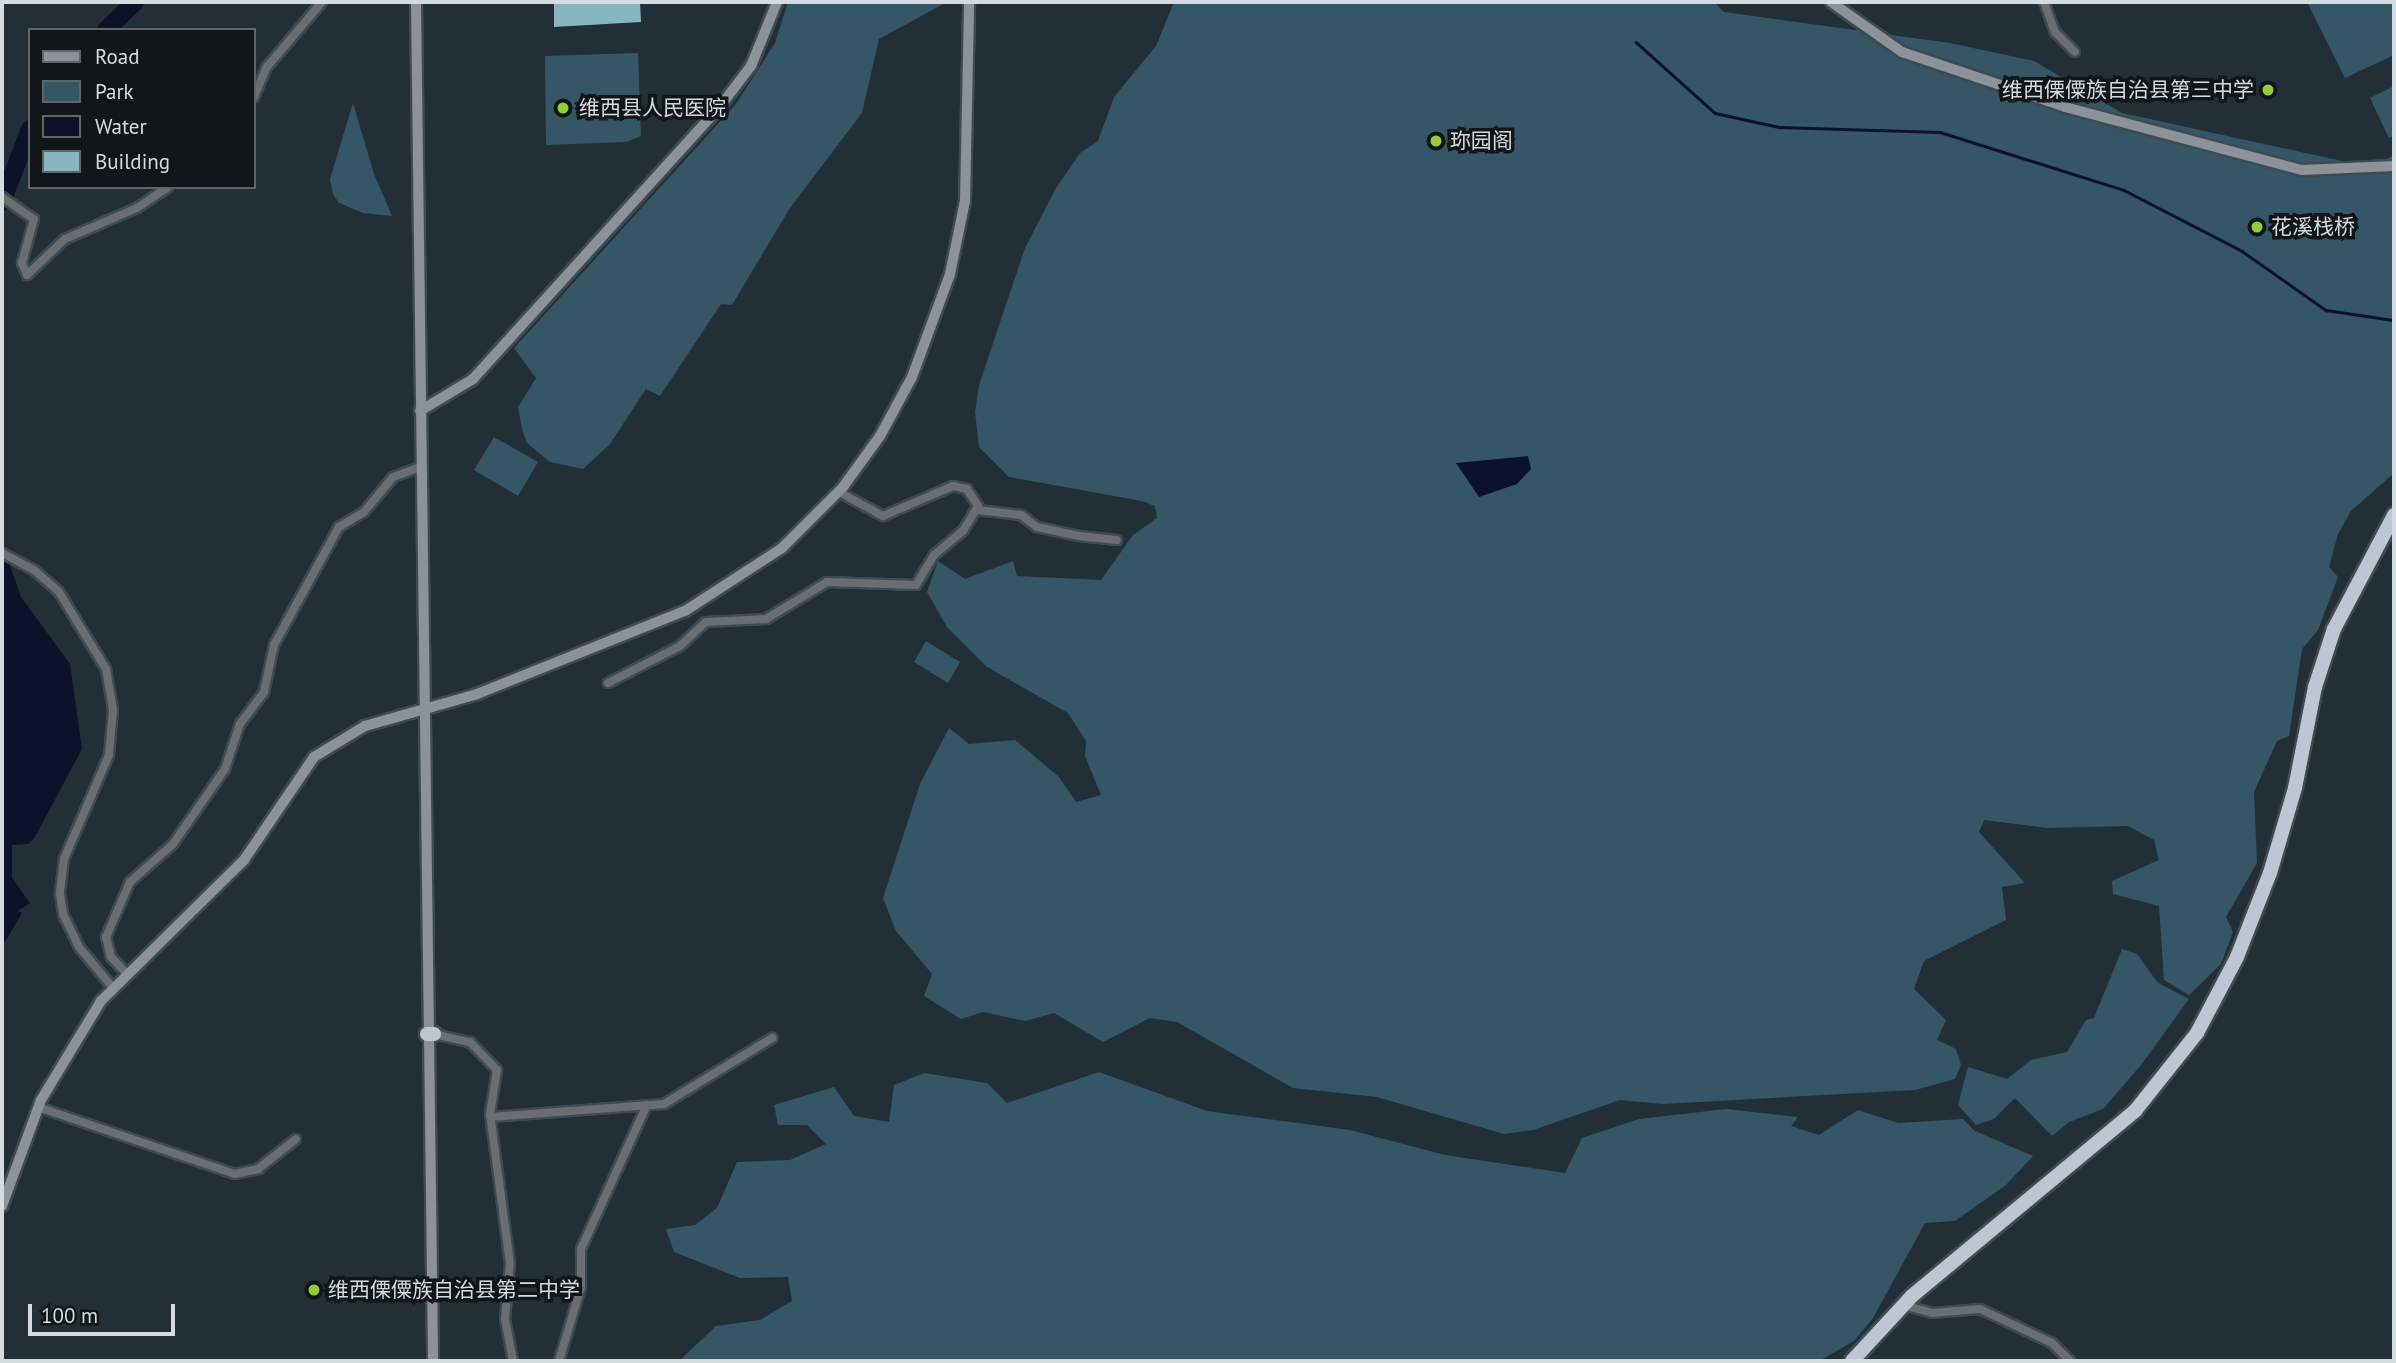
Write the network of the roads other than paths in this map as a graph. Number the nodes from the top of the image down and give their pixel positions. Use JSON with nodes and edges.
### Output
{"nodes":[{"id":1,"x":322,"y":2,"type":"edge"},
{"id":2,"x":416,"y":2,"type":"edge"},
{"id":3,"x":777,"y":2,"type":"edge"},
{"id":4,"x":969,"y":2,"type":"edge"},
{"id":5,"x":1831,"y":2,"type":"edge"},
{"id":6,"x":2044,"y":2,"type":"edge"},
{"id":7,"x":2076,"y":52,"type":"dead end"},
{"id":8,"x":256,"y":92,"type":"edge"},
{"id":9,"x":2394,"y":166,"type":"edge"},
{"id":10,"x":165,"y":189,"type":"edge"},
{"id":11,"x":2,"y":197,"type":"edge"},
{"id":12,"x":420,"y":411,"type":"junction"},
{"id":13,"x":421,"y":467,"type":"junction"},
{"id":14,"x":839,"y":492,"type":"junction"},
{"id":15,"x":978,"y":510,"type":"junction"},
{"id":16,"x":2394,"y":515,"type":"edge"},
{"id":17,"x":1117,"y":540,"type":"dead end"},
{"id":18,"x":2,"y":553,"type":"edge"},
{"id":19,"x":608,"y":683,"type":"dead end"},
{"id":20,"x":424,"y":711,"type":"junction"},
{"id":21,"x":126,"y":973,"type":"junction"},
{"id":22,"x":113,"y":988,"type":"junction"},
{"id":23,"x":431,"y":1034,"type":"junction"},
{"id":24,"x":772,"y":1038,"type":"dead end"},
{"id":25,"x":647,"y":1105,"type":"junction"},
{"id":26,"x":38,"y":1107,"type":"junction"},
{"id":27,"x":491,"y":1117,"type":"junction"},
{"id":28,"x":296,"y":1139,"type":"dead end"},
{"id":29,"x":2,"y":1206,"type":"edge"},
{"id":30,"x":1903,"y":1305,"type":"junction"},
{"id":31,"x":433,"y":1361,"type":"edge"},
{"id":32,"x":440,"y":1361,"type":"edge"},
{"id":33,"x":513,"y":1361,"type":"edge"},
{"id":34,"x":559,"y":1361,"type":"edge"},
{"id":35,"x":1852,"y":1361,"type":"edge"},
{"id":36,"x":2070,"y":1361,"type":"edge"}],
"edges":[{"from":1,"to":8,"type":"street"},
{"from":2,"to":12,"type":"main road"},
{"from":3,"to":12,"type":"main road"},
{"from":4,"to":14,"type":"main road"},
{"from":5,"to":9,"type":"main road"},
{"from":6,"to":7,"type":"street"},
{"from":10,"to":11,"type":"street"},
{"from":12,"to":13,"type":"main road"},
{"from":13,"to":20,"type":"main road"},
{"from":13,"to":21,"type":"street"},
{"from":14,"to":15,"type":"street"},
{"from":14,"to":20,"type":"main road"},
{"from":15,"to":17,"type":"street"},
{"from":15,"to":19,"type":"street"},
{"from":16,"to":30,"type":"highway"},
{"from":18,"to":22,"type":"street"},
{"from":20,"to":21,"type":"main road"},
{"from":20,"to":23,"type":"main road"},
{"from":21,"to":22,"type":"main road"},
{"from":22,"to":26,"type":"main road"},
{"from":23,"to":27,"type":"street"},
{"from":23,"to":31,"type":"main road"},
{"from":23,"to":32,"type":"main road"},
{"from":24,"to":25,"type":"street"},
{"from":25,"to":27,"type":"street"},
{"from":25,"to":34,"type":"street"},
{"from":26,"to":28,"type":"street"},
{"from":26,"to":29,"type":"main road"},
{"from":27,"to":33,"type":"street"},
{"from":30,"to":35,"type":"highway"},
{"from":30,"to":36,"type":"street"}]}
